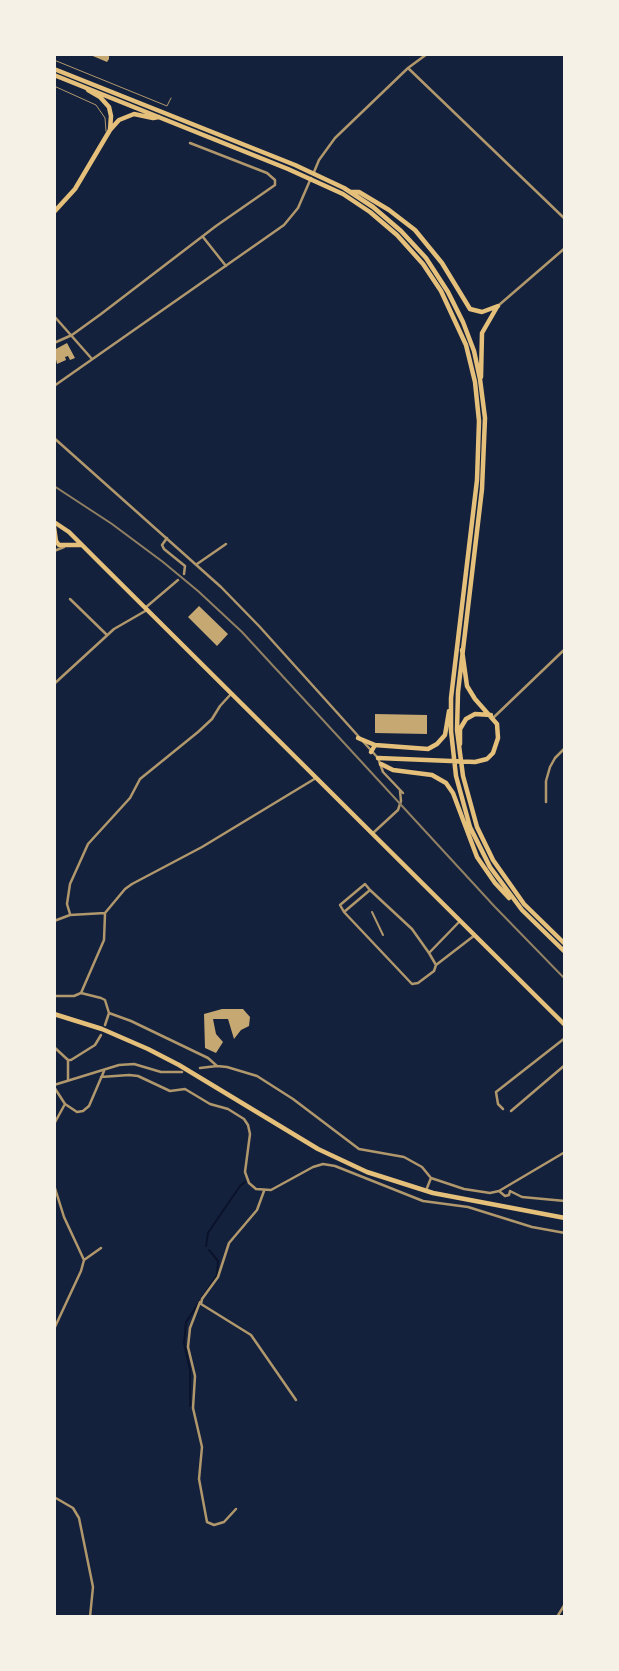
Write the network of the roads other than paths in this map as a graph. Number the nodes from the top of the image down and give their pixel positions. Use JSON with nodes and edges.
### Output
{"nodes":[{"id":1,"x":426,"y":54,"type":"edge"},
{"id":2,"x":54,"y":60,"type":"edge"},
{"id":3,"x":408,"y":68,"type":"junction"},
{"id":4,"x":54,"y":69,"type":"edge"},
{"id":5,"x":54,"y":75,"type":"edge"},
{"id":6,"x":54,"y":86,"type":"edge"},
{"id":7,"x":84,"y":87,"type":"junction"},
{"id":8,"x":171,"y":98,"type":"dead end"},
{"id":9,"x":160,"y":117,"type":"junction"},
{"id":10,"x":110,"y":130,"type":"junction"},
{"id":11,"x":105,"y":139,"type":"junction"},
{"id":12,"x":190,"y":143,"type":"dead end"},
{"id":13,"x":351,"y":192,"type":"junction"},
{"id":14,"x":54,"y":212,"type":"edge"},
{"id":15,"x":565,"y":219,"type":"edge"},
{"id":16,"x":203,"y":237,"type":"junction"},
{"id":17,"x":565,"y":248,"type":"edge"},
{"id":18,"x":226,"y":266,"type":"junction"},
{"id":19,"x":498,"y":306,"type":"junction"},
{"id":20,"x":54,"y":316,"type":"edge"},
{"id":21,"x":72,"y":335,"type":"junction"},
{"id":22,"x":54,"y":343,"type":"edge"},
{"id":23,"x":92,"y":359,"type":"junction"},
{"id":24,"x":480,"y":379,"type":"junction"},
{"id":25,"x":54,"y":386,"type":"edge"},
{"id":26,"x":54,"y":438,"type":"edge"},
{"id":27,"x":54,"y":522,"type":"edge"},
{"id":28,"x":54,"y":527,"type":"edge"},
{"id":29,"x":65,"y":531,"type":"junction"},
{"id":30,"x":71,"y":535,"type":"junction"},
{"id":31,"x":167,"y":538,"type":"junction"},
{"id":32,"x":55,"y":544,"type":"edge"},
{"id":33,"x":226,"y":544,"type":"dead end"},
{"id":34,"x":67,"y":545,"type":"junction"},
{"id":35,"x":81,"y":546,"type":"junction"},
{"id":36,"x":196,"y":565,"type":"junction"},
{"id":37,"x":184,"y":574,"type":"dead end"},
{"id":38,"x":178,"y":580,"type":"dead end"},
{"id":39,"x":69,"y":599,"type":"dead end"},
{"id":40,"x":146,"y":609,"type":"junction"},
{"id":41,"x":107,"y":635,"type":"junction"},
{"id":42,"x":565,"y":649,"type":"edge"},
{"id":43,"x":462,"y":650,"type":"junction"},
{"id":44,"x":54,"y":684,"type":"edge"},
{"id":45,"x":231,"y":694,"type":"junction"},
{"id":46,"x":451,"y":707,"type":"junction"},
{"id":47,"x":492,"y":717,"type":"junction"},
{"id":48,"x":358,"y":738,"type":"junction"},
{"id":49,"x":375,"y":745,"type":"junction"},
{"id":50,"x":458,"y":748,"type":"junction"},
{"id":51,"x":565,"y":748,"type":"edge"},
{"id":52,"x":371,"y":752,"type":"junction"},
{"id":53,"x":382,"y":765,"type":"junction"},
{"id":54,"x":316,"y":778,"type":"junction"},
{"id":55,"x":399,"y":788,"type":"junction"},
{"id":56,"x":403,"y":793,"type":"dead end"},
{"id":57,"x":546,"y":802,"type":"dead end"},
{"id":58,"x":372,"y":834,"type":"junction"},
{"id":59,"x":370,"y":890,"type":"junction"},
{"id":60,"x":512,"y":899,"type":"junction"},
{"id":61,"x":344,"y":912,"type":"junction"},
{"id":62,"x":372,"y":912,"type":"dead end"},
{"id":63,"x":105,"y":913,"type":"junction"},
{"id":64,"x":70,"y":915,"type":"junction"},
{"id":65,"x":54,"y":921,"type":"edge"},
{"id":66,"x":460,"y":921,"type":"junction"},
{"id":67,"x":383,"y":934,"type":"dead end"},
{"id":68,"x":475,"y":936,"type":"junction"},
{"id":69,"x":565,"y":944,"type":"edge"},
{"id":70,"x":565,"y":952,"type":"edge"},
{"id":71,"x":429,"y":953,"type":"junction"},
{"id":72,"x":436,"y":965,"type":"junction"},
{"id":73,"x":81,"y":993,"type":"junction"},
{"id":74,"x":54,"y":996,"type":"edge"},
{"id":75,"x":109,"y":1013,"type":"junction"},
{"id":76,"x":54,"y":1014,"type":"edge"},
{"id":77,"x":105,"y":1025,"type":"dead end"},
{"id":78,"x":565,"y":1025,"type":"edge"},
{"id":79,"x":101,"y":1035,"type":"dead end"},
{"id":80,"x":565,"y":1038,"type":"edge"},
{"id":81,"x":54,"y":1047,"type":"edge"},
{"id":82,"x":68,"y":1060,"type":"junction"},
{"id":83,"x":565,"y":1065,"type":"edge"},
{"id":84,"x":217,"y":1066,"type":"junction"},
{"id":85,"x":200,"y":1068,"type":"dead end"},
{"id":86,"x":104,"y":1071,"type":"junction"},
{"id":87,"x":182,"y":1072,"type":"dead end"},
{"id":88,"x":101,"y":1077,"type":"junction"},
{"id":89,"x":68,"y":1080,"type":"junction"},
{"id":90,"x":54,"y":1086,"type":"edge"},
{"id":91,"x":65,"y":1104,"type":"junction"},
{"id":92,"x":503,"y":1109,"type":"dead end"},
{"id":93,"x":511,"y":1111,"type":"dead end"},
{"id":94,"x":54,"y":1124,"type":"edge"},
{"id":95,"x":565,"y":1152,"type":"edge"},
{"id":96,"x":432,"y":1178,"type":"junction"},
{"id":97,"x":54,"y":1185,"type":"edge"},
{"id":98,"x":508,"y":1187,"type":"junction"},
{"id":99,"x":427,"y":1188,"type":"dead end"},
{"id":100,"x":264,"y":1191,"type":"junction"},
{"id":101,"x":499,"y":1191,"type":"junction"},
{"id":102,"x":510,"y":1191,"type":"junction"},
{"id":103,"x":425,"y":1195,"type":"dead end"},
{"id":104,"x":423,"y":1201,"type":"junction"},
{"id":105,"x":565,"y":1201,"type":"edge"},
{"id":106,"x":565,"y":1218,"type":"edge"},
{"id":107,"x":565,"y":1233,"type":"edge"},
{"id":108,"x":101,"y":1248,"type":"dead end"},
{"id":109,"x":84,"y":1260,"type":"junction"},
{"id":110,"x":202,"y":1299,"type":"junction"},
{"id":111,"x":54,"y":1329,"type":"edge"},
{"id":112,"x":296,"y":1400,"type":"dead end"},
{"id":113,"x":54,"y":1497,"type":"edge"},
{"id":114,"x":236,"y":1509,"type":"dead end"},
{"id":115,"x":565,"y":1604,"type":"edge"},
{"id":116,"x":90,"y":1617,"type":"edge"},
{"id":117,"x":557,"y":1617,"type":"edge"}],
"edges":[{"from":1,"to":3,"type":"street"},
{"from":2,"to":8,"type":"lane"},
{"from":3,"to":15,"type":"street"},
{"from":3,"to":18,"type":"street"},
{"from":4,"to":13,"type":"main road"},
{"from":5,"to":7,"type":"main road"},
{"from":6,"to":11,"type":"lane"},
{"from":7,"to":9,"type":"main road"},
{"from":7,"to":10,"type":"main road"},
{"from":9,"to":10,"type":"main road"},
{"from":9,"to":46,"type":"main road"},
{"from":10,"to":11,"type":"main road"},
{"from":11,"to":14,"type":"main road"},
{"from":12,"to":16,"type":"street"},
{"from":13,"to":19,"type":"main road"},
{"from":13,"to":24,"type":"main road"},
{"from":16,"to":18,"type":"street"},
{"from":16,"to":21,"type":"street"},
{"from":17,"to":19,"type":"street"},
{"from":18,"to":23,"type":"street"},
{"from":19,"to":24,"type":"main road"},
{"from":20,"to":21,"type":"street"},
{"from":21,"to":22,"type":"street"},
{"from":21,"to":23,"type":"street"},
{"from":23,"to":25,"type":"street"},
{"from":24,"to":43,"type":"main road"},
{"from":26,"to":31,"type":"street"},
{"from":27,"to":29,"type":"main road"},
{"from":28,"to":32,"type":"main road"},
{"from":29,"to":30,"type":"main road"},
{"from":29,"to":32,"type":"main road"},
{"from":30,"to":34,"type":"main road"},
{"from":30,"to":35,"type":"main road"},
{"from":31,"to":36,"type":"street"},
{"from":31,"to":37,"type":"street"},
{"from":32,"to":34,"type":"main road"},
{"from":33,"to":36,"type":"street"},
{"from":34,"to":35,"type":"main road"},
{"from":35,"to":40,"type":"main road"},
{"from":36,"to":48,"type":"street"},
{"from":38,"to":40,"type":"street"},
{"from":39,"to":41,"type":"street"},
{"from":40,"to":41,"type":"street"},
{"from":40,"to":45,"type":"main road"},
{"from":41,"to":44,"type":"street"},
{"from":42,"to":47,"type":"street"},
{"from":43,"to":47,"type":"main road"},
{"from":43,"to":50,"type":"main road"},
{"from":45,"to":54,"type":"main road"},
{"from":45,"to":64,"type":"street"},
{"from":46,"to":49,"type":"main road"},
{"from":46,"to":60,"type":"main road"},
{"from":47,"to":50,"type":"main road"},
{"from":47,"to":53,"type":"main road"},
{"from":48,"to":49,"type":"main road"},
{"from":48,"to":52,"type":"street"},
{"from":49,"to":52,"type":"main road"},
{"from":50,"to":69,"type":"main road"},
{"from":51,"to":57,"type":"street"},
{"from":52,"to":53,"type":"street"},
{"from":53,"to":55,"type":"street"},
{"from":53,"to":60,"type":"main road"},
{"from":54,"to":58,"type":"main road"},
{"from":54,"to":63,"type":"street"},
{"from":55,"to":56,"type":"street"},
{"from":55,"to":58,"type":"street"},
{"from":58,"to":66,"type":"main road"},
{"from":59,"to":61,"type":"street"},
{"from":59,"to":61,"type":"street"},
{"from":59,"to":71,"type":"street"},
{"from":60,"to":70,"type":"main road"},
{"from":61,"to":72,"type":"street"},
{"from":62,"to":67,"type":"street"},
{"from":63,"to":64,"type":"street"},
{"from":63,"to":73,"type":"street"},
{"from":64,"to":65,"type":"street"},
{"from":66,"to":68,"type":"main road"},
{"from":66,"to":71,"type":"street"},
{"from":68,"to":72,"type":"street"},
{"from":68,"to":78,"type":"main road"},
{"from":71,"to":72,"type":"street"},
{"from":73,"to":74,"type":"street"},
{"from":73,"to":75,"type":"street"},
{"from":75,"to":77,"type":"street"},
{"from":75,"to":84,"type":"street"},
{"from":76,"to":106,"type":"main road"},
{"from":79,"to":82,"type":"street"},
{"from":80,"to":92,"type":"street"},
{"from":81,"to":82,"type":"street"},
{"from":82,"to":89,"type":"street"},
{"from":83,"to":93,"type":"street"},
{"from":84,"to":85,"type":"street"},
{"from":84,"to":96,"type":"street"},
{"from":86,"to":87,"type":"street"},
{"from":86,"to":88,"type":"street"},
{"from":86,"to":89,"type":"street"},
{"from":88,"to":91,"type":"street"},
{"from":88,"to":100,"type":"street"},
{"from":89,"to":90,"type":"street"},
{"from":90,"to":91,"type":"street"},
{"from":91,"to":94,"type":"street"},
{"from":95,"to":98,"type":"street"},
{"from":96,"to":99,"type":"street"},
{"from":96,"to":101,"type":"street"},
{"from":97,"to":109,"type":"street"},
{"from":98,"to":101,"type":"street"},
{"from":98,"to":102,"type":"street"},
{"from":100,"to":104,"type":"street"},
{"from":100,"to":110,"type":"street"},
{"from":101,"to":102,"type":"street"},
{"from":102,"to":105,"type":"street"},
{"from":103,"to":104,"type":"street"},
{"from":104,"to":107,"type":"street"},
{"from":108,"to":109,"type":"street"},
{"from":109,"to":111,"type":"street"},
{"from":110,"to":112,"type":"street"},
{"from":110,"to":114,"type":"street"},
{"from":113,"to":116,"type":"street"},
{"from":115,"to":117,"type":"street"}]}
